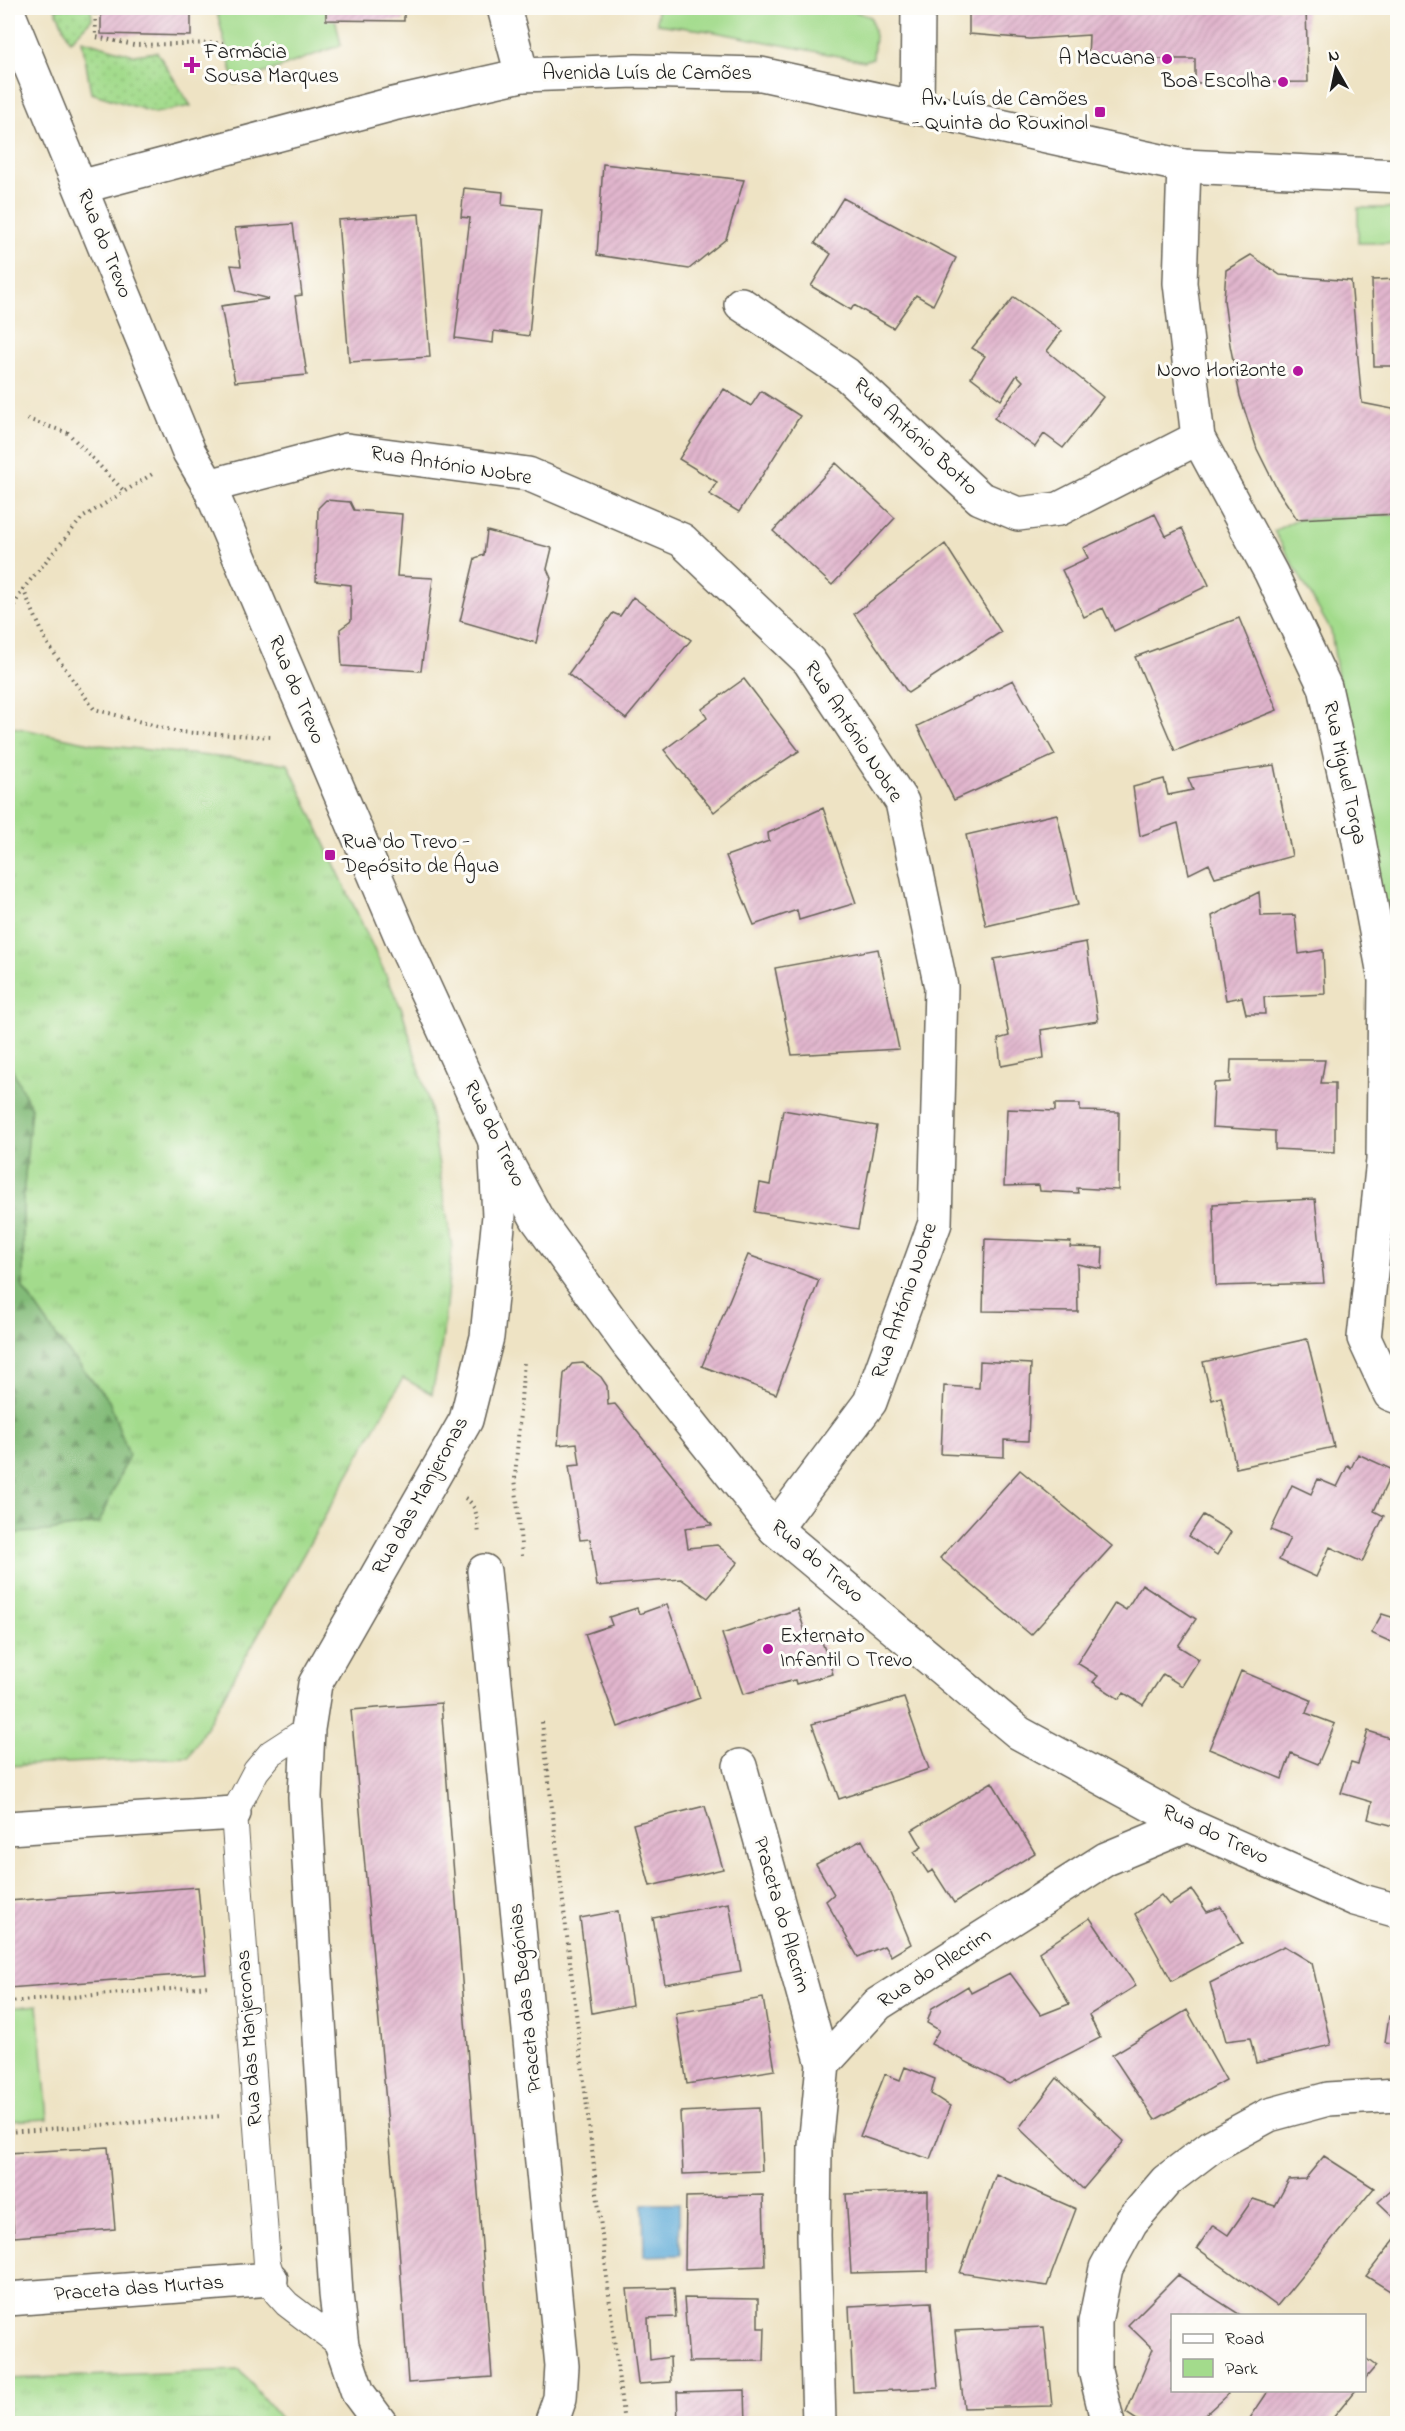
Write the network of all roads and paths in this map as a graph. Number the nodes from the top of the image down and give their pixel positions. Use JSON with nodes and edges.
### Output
{"nodes":[{"id":1,"x":95,"y":8,"type":"edge"},
{"id":2,"x":504,"y":8,"type":"edge"},
{"id":3,"x":918,"y":8,"type":"edge"},
{"id":4,"x":8,"y":12,"type":"edge"},
{"id":5,"x":223,"y":43,"type":"dead end"},
{"id":6,"x":522,"y":75,"type":"junction"},
{"id":7,"x":917,"y":107,"type":"junction"},
{"id":8,"x":1184,"y":166,"type":"junction"},
{"id":9,"x":1398,"y":176,"type":"edge"},
{"id":10,"x":80,"y":187,"type":"junction"},
{"id":11,"x":741,"y":304,"type":"dead end"},
{"id":12,"x":27,"y":419,"type":"dead end"},
{"id":13,"x":1198,"y":438,"type":"junction"},
{"id":14,"x":189,"y":452,"type":"junction"},
{"id":15,"x":209,"y":486,"type":"junction"},
{"id":16,"x":124,"y":491,"type":"junction"},
{"id":17,"x":22,"y":589,"type":"junction"},
{"id":18,"x":8,"y":616,"type":"edge"},
{"id":19,"x":314,"y":732,"type":"junction"},
{"id":20,"x":1391,"y":980,"type":"edge"},
{"id":21,"x":495,"y":1141,"type":"junction"},
{"id":22,"x":525,"y":1360,"type":"dead end"},
{"id":23,"x":1398,"y":1397,"type":"edge"},
{"id":24,"x":433,"y":1478,"type":"junction"},
{"id":25,"x":775,"y":1529,"type":"junction"},
{"id":26,"x":523,"y":1559,"type":"dead end"},
{"id":27,"x":484,"y":1570,"type":"joint"},
{"id":28,"x":541,"y":1713,"type":"dead end"},
{"id":29,"x":308,"y":1729,"type":"junction"},
{"id":30,"x":740,"y":1766,"type":"dead end"},
{"id":31,"x":234,"y":1813,"type":"junction"},
{"id":32,"x":1188,"y":1826,"type":"junction"},
{"id":33,"x":8,"y":1828,"type":"edge"},
{"id":34,"x":1398,"y":1911,"type":"edge"},
{"id":35,"x":246,"y":1983,"type":"junction"},
{"id":36,"x":8,"y":2002,"type":"edge"},
{"id":37,"x":823,"y":2064,"type":"junction"},
{"id":38,"x":1398,"y":2095,"type":"edge"},
{"id":39,"x":255,"y":2114,"type":"junction"},
{"id":40,"x":8,"y":2132,"type":"edge"},
{"id":41,"x":271,"y":2279,"type":"junction"},
{"id":42,"x":8,"y":2299,"type":"edge"},
{"id":43,"x":342,"y":2346,"type":"junction"},
{"id":44,"x":381,"y":2424,"type":"edge"},
{"id":45,"x":551,"y":2424,"type":"edge"},
{"id":46,"x":624,"y":2424,"type":"edge"},
{"id":47,"x":819,"y":2424,"type":"edge"},
{"id":48,"x":1107,"y":2424,"type":"edge"}],
"edges":[{"from":1,"to":5,"type":"path"},
{"from":2,"to":6,"type":"street"},
{"from":3,"to":7,"type":"street"},
{"from":4,"to":10,"type":"street","name":"Rua do Trevo"},
{"from":6,"to":7,"type":"street","name":"Avenida Luís de Camões"},
{"from":6,"to":10,"type":"street","name":"Avenida Luís de Camões"},
{"from":7,"to":8,"type":"street","name":"Avenida Luís de Camões"},
{"from":8,"to":9,"type":"street","name":"Avenida Luís de Camões"},
{"from":8,"to":13,"type":"street","name":"Rua Miguel Torga"},
{"from":10,"to":14,"type":"street","name":"Rua do Trevo"},
{"from":11,"to":13,"type":"street","name":"Rua António Botto"},
{"from":12,"to":16,"type":"path"},
{"from":13,"to":20,"type":"street","name":"Rua Miguel Torga"},
{"from":14,"to":15,"type":"street","name":"Rua do Trevo"},
{"from":14,"to":16,"type":"path"},
{"from":15,"to":19,"type":"street","name":"Rua do Trevo"},
{"from":15,"to":25,"type":"street","name":"Rua António Nobre"},
{"from":16,"to":17,"type":"path"},
{"from":17,"to":18,"type":"path"},
{"from":17,"to":19,"type":"path"},
{"from":19,"to":21,"type":"street","name":"Rua do Trevo"},
{"from":20,"to":23,"type":"street","name":"Rua Miguel Torga"},
{"from":21,"to":24,"type":"street","name":"Rua das Manjeronas"},
{"from":21,"to":25,"type":"street","name":"Rua do Trevo"},
{"from":22,"to":26,"type":"path"},
{"from":24,"to":27,"type":"path"},
{"from":24,"to":29,"type":"street","name":"Rua das Manjeronas"},
{"from":25,"to":32,"type":"street","name":"Rua do Trevo"},
{"from":27,"to":45,"type":"street","name":"Praceta das Begónias"},
{"from":28,"to":46,"type":"path"},
{"from":29,"to":31,"type":"lane"},
{"from":29,"to":43,"type":"street","name":"Rua das Manjeronas"},
{"from":30,"to":37,"type":"street","name":"Praceta do Alecrim"},
{"from":31,"to":33,"type":"street"},
{"from":31,"to":35,"type":"lane","name":"Rua das Manjeronas"},
{"from":32,"to":34,"type":"street","name":"Rua do Trevo"},
{"from":32,"to":37,"type":"street","name":"Rua do Alecrim"},
{"from":35,"to":36,"type":"path"},
{"from":35,"to":39,"type":"lane","name":"Rua das Manjeronas"},
{"from":37,"to":47,"type":"street"},
{"from":38,"to":48,"type":"street"},
{"from":39,"to":40,"type":"path"},
{"from":39,"to":41,"type":"lane","name":"Rua das Manjeronas"},
{"from":41,"to":42,"type":"street","name":"Praceta das Murtas"},
{"from":41,"to":43,"type":"lane","name":"Rua das Manjeronas"},
{"from":43,"to":44,"type":"street","name":"Rua das Manjeronas"}]}
